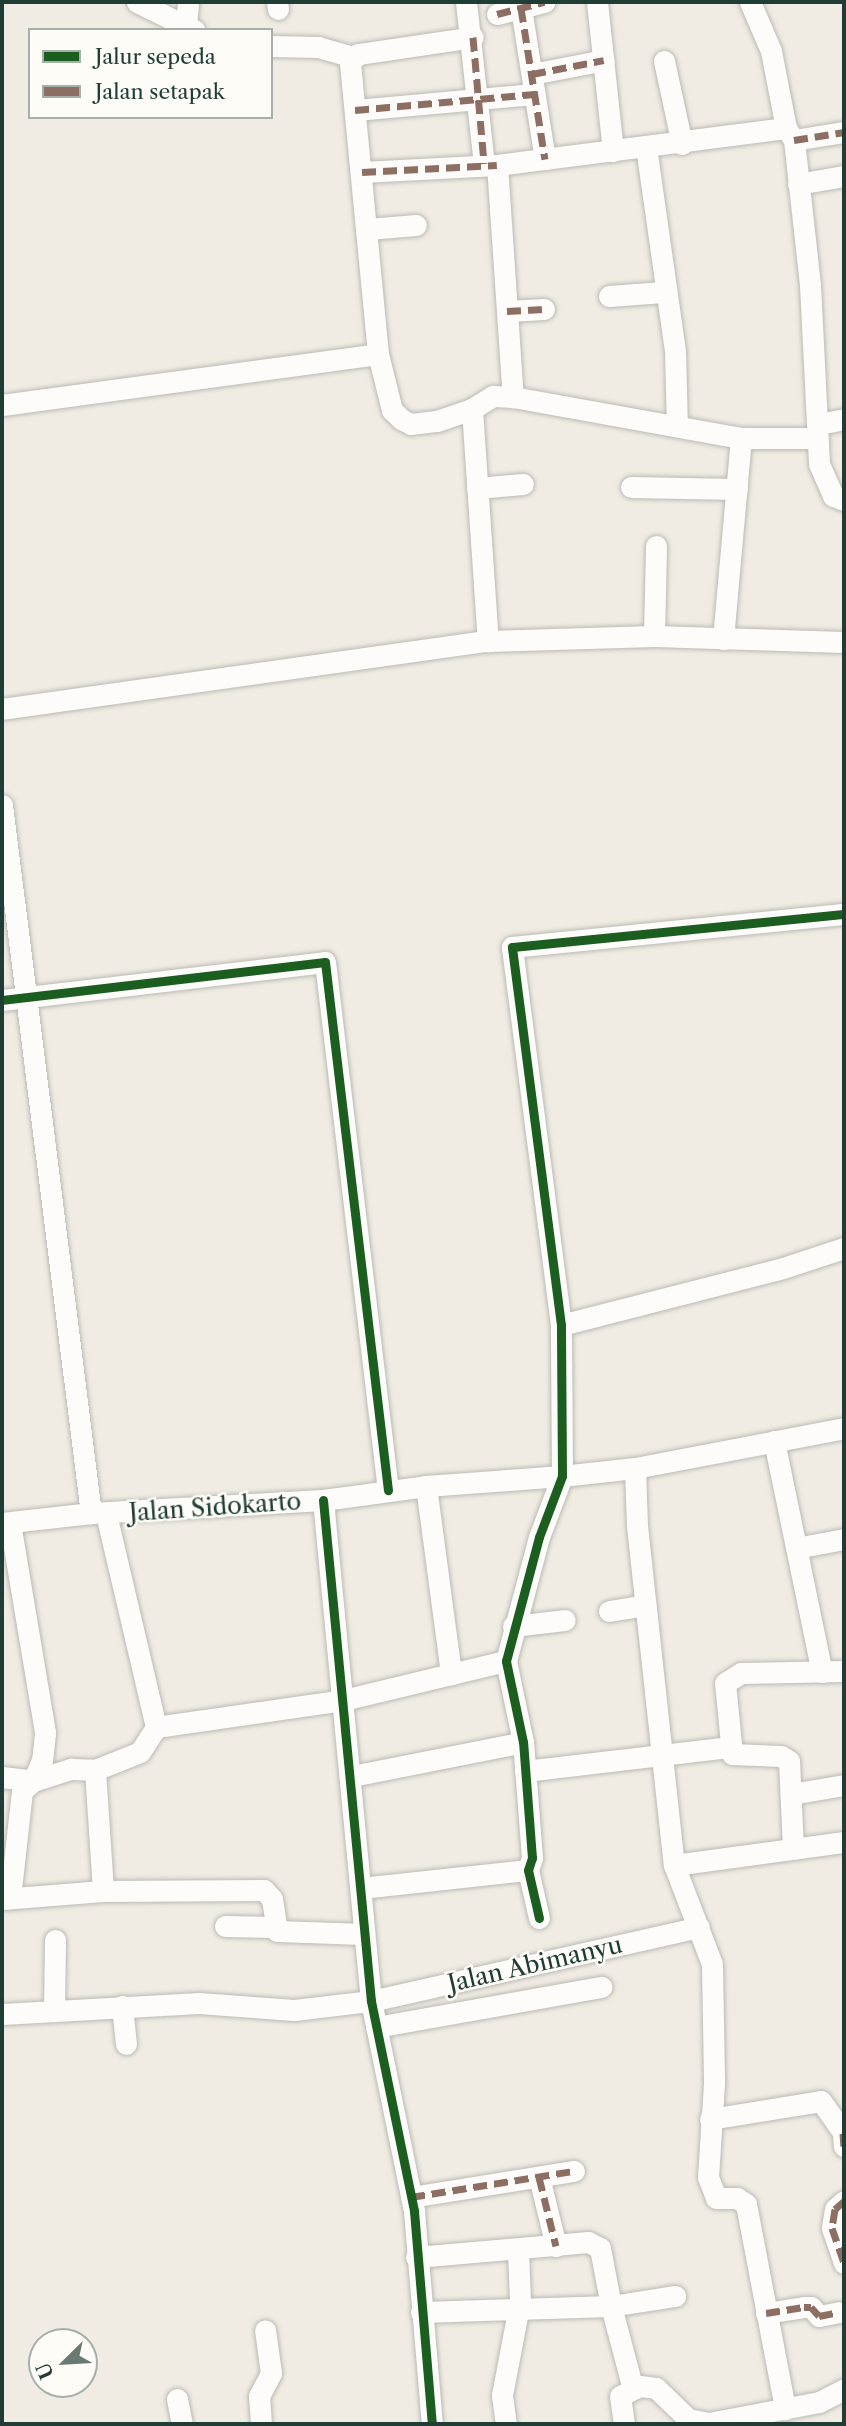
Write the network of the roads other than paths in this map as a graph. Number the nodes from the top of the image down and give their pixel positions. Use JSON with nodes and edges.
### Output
{"nodes":[{"id":1,"x":137,"y":2,"type":"edge"},
{"id":2,"x":188,"y":2,"type":"edge"},
{"id":3,"x":466,"y":2,"type":"edge"},
{"id":4,"x":544,"y":2,"type":"edge"},
{"id":5,"x":597,"y":2,"type":"edge"},
{"id":6,"x":750,"y":2,"type":"edge"},
{"id":7,"x":521,"y":8,"type":"junction"},
{"id":8,"x":498,"y":14,"type":"dead end"},
{"id":9,"x":190,"y":28,"type":"edge"},
{"id":10,"x":473,"y":37,"type":"junction"},
{"id":11,"x":273,"y":46,"type":"edge"},
{"id":12,"x":353,"y":57,"type":"junction"},
{"id":13,"x":604,"y":60,"type":"junction"},
{"id":14,"x":664,"y":61,"type":"dead end"},
{"id":15,"x":533,"y":84,"type":"junction"},
{"id":16,"x":478,"y":97,"type":"junction"},
{"id":17,"x":355,"y":110,"type":"junction"},
{"id":18,"x":844,"y":132,"type":"edge"},
{"id":19,"x":790,"y":134,"type":"junction"},
{"id":20,"x":682,"y":144,"type":"junction"},
{"id":21,"x":646,"y":147,"type":"junction"},
{"id":22,"x":613,"y":151,"type":"junction"},
{"id":23,"x":545,"y":159,"type":"junction"},
{"id":24,"x":490,"y":164,"type":"junction"},
{"id":25,"x":362,"y":172,"type":"junction"},
{"id":26,"x":844,"y":176,"type":"edge"},
{"id":27,"x":798,"y":184,"type":"junction"},
{"id":28,"x":416,"y":225,"type":"dead end"},
{"id":29,"x":368,"y":229,"type":"junction"},
{"id":30,"x":663,"y":292,"type":"junction"},
{"id":31,"x":609,"y":296,"type":"dead end"},
{"id":32,"x":544,"y":309,"type":"dead end"},
{"id":33,"x":507,"y":311,"type":"junction"},
{"id":34,"x":378,"y":354,"type":"junction"},
{"id":35,"x":513,"y":397,"type":"junction"},
{"id":36,"x":2,"y":405,"type":"edge"},
{"id":37,"x":472,"y":409,"type":"junction"},
{"id":38,"x":844,"y":419,"type":"edge"},
{"id":39,"x":677,"y":426,"type":"junction"},
{"id":40,"x":817,"y":431,"type":"junction"},
{"id":41,"x":741,"y":438,"type":"junction"},
{"id":42,"x":523,"y":484,"type":"dead end"},
{"id":43,"x":631,"y":486,"type":"dead end"},
{"id":44,"x":477,"y":488,"type":"junction"},
{"id":45,"x":737,"y":489,"type":"junction"},
{"id":46,"x":844,"y":500,"type":"edge"},
{"id":47,"x":656,"y":546,"type":"dead end"},
{"id":48,"x":654,"y":636,"type":"junction"},
{"id":49,"x":723,"y":639,"type":"junction"},
{"id":50,"x":488,"y":641,"type":"junction"},
{"id":51,"x":844,"y":642,"type":"edge"},
{"id":52,"x":2,"y":709,"type":"edge"},
{"id":53,"x":2,"y":805,"type":"edge"},
{"id":54,"x":844,"y":914,"type":"edge"},
{"id":55,"x":25,"y":999,"type":"junction"},
{"id":56,"x":2,"y":1000,"type":"edge"},
{"id":57,"x":844,"y":1248,"type":"edge"},
{"id":58,"x":561,"y":1325,"type":"junction"},
{"id":59,"x":844,"y":1428,"type":"edge"},
{"id":60,"x":774,"y":1441,"type":"junction"},
{"id":61,"x":635,"y":1468,"type":"junction"},
{"id":62,"x":562,"y":1476,"type":"junction"},
{"id":63,"x":426,"y":1486,"type":"junction"},
{"id":64,"x":388,"y":1490,"type":"junction"},
{"id":65,"x":323,"y":1500,"type":"junction"},
{"id":66,"x":98,"y":1514,"type":"junction"},
{"id":67,"x":6,"y":1523,"type":"edge"},
{"id":68,"x":844,"y":1539,"type":"edge"},
{"id":69,"x":796,"y":1549,"type":"junction"},
{"id":70,"x":646,"y":1605,"type":"junction"},
{"id":71,"x":609,"y":1611,"type":"dead end"},
{"id":72,"x":565,"y":1620,"type":"dead end"},
{"id":73,"x":513,"y":1626,"type":"junction"},
{"id":74,"x":506,"y":1661,"type":"junction"},
{"id":75,"x":844,"y":1671,"type":"edge"},
{"id":76,"x":822,"y":1672,"type":"junction"},
{"id":77,"x":451,"y":1674,"type":"junction"},
{"id":78,"x":344,"y":1700,"type":"junction"},
{"id":79,"x":156,"y":1727,"type":"junction"},
{"id":80,"x":523,"y":1742,"type":"junction"},
{"id":81,"x":730,"y":1747,"type":"junction"},
{"id":82,"x":663,"y":1755,"type":"junction"},
{"id":83,"x":95,"y":1770,"type":"junction"},
{"id":84,"x":525,"y":1771,"type":"junction"},
{"id":85,"x":352,"y":1776,"type":"junction"},
{"id":86,"x":2,"y":1777,"type":"edge"},
{"id":87,"x":33,"y":1781,"type":"junction"},
{"id":88,"x":844,"y":1786,"type":"edge"},
{"id":89,"x":791,"y":1794,"type":"junction"},
{"id":90,"x":844,"y":1842,"type":"edge"},
{"id":91,"x":793,"y":1849,"type":"junction"},
{"id":92,"x":674,"y":1866,"type":"junction"},
{"id":93,"x":528,"y":1870,"type":"junction"},
{"id":94,"x":361,"y":1888,"type":"junction"},
{"id":95,"x":103,"y":1891,"type":"junction"},
{"id":96,"x":6,"y":1899,"type":"edge"},
{"id":97,"x":539,"y":1918,"type":"dead end"},
{"id":98,"x":225,"y":1926,"type":"dead end"},
{"id":99,"x":274,"y":1927,"type":"junction"},
{"id":100,"x":699,"y":1927,"type":"junction"},
{"id":101,"x":364,"y":1934,"type":"junction"},
{"id":102,"x":55,"y":1940,"type":"dead end"},
{"id":103,"x":601,"y":1987,"type":"dead end"},
{"id":104,"x":371,"y":2001,"type":"junction"},
{"id":105,"x":122,"y":2006,"type":"junction"},
{"id":106,"x":54,"y":2011,"type":"junction"},
{"id":107,"x":2,"y":2014,"type":"edge"},
{"id":108,"x":376,"y":2027,"type":"junction"},
{"id":109,"x":126,"y":2044,"type":"dead end"},
{"id":110,"x":710,"y":2119,"type":"junction"},
{"id":111,"x":844,"y":2137,"type":"edge"},
{"id":112,"x":574,"y":2171,"type":"dead end"},
{"id":113,"x":539,"y":2177,"type":"junction"},
{"id":114,"x":411,"y":2197,"type":"junction"},
{"id":115,"x":844,"y":2201,"type":"edge"},
{"id":116,"x":556,"y":2246,"type":"junction"},
{"id":117,"x":518,"y":2251,"type":"junction"},
{"id":118,"x":416,"y":2257,"type":"junction"},
{"id":119,"x":844,"y":2263,"type":"edge"},
{"id":120,"x":675,"y":2297,"type":"dead end"},
{"id":121,"x":611,"y":2306,"type":"junction"},
{"id":122,"x":519,"y":2311,"type":"junction"},
{"id":123,"x":421,"y":2312,"type":"junction"},
{"id":124,"x":839,"y":2312,"type":"dead end"},
{"id":125,"x":766,"y":2313,"type":"junction"},
{"id":126,"x":265,"y":2330,"type":"dead end"},
{"id":127,"x":633,"y":2389,"type":"junction"},
{"id":128,"x":844,"y":2389,"type":"edge"},
{"id":129,"x":177,"y":2399,"type":"dead end"},
{"id":130,"x":785,"y":2409,"type":"junction"},
{"id":131,"x":182,"y":2424,"type":"edge"},
{"id":132,"x":261,"y":2424,"type":"edge"},
{"id":133,"x":432,"y":2424,"type":"edge"},
{"id":134,"x":506,"y":2424,"type":"edge"},
{"id":135,"x":624,"y":2424,"type":"edge"}],
"edges":[{"from":1,"to":9,"type":"street"},
{"from":2,"to":9,"type":"street"},
{"from":3,"to":10,"type":"street"},
{"from":4,"to":7,"type":"street"},
{"from":5,"to":13,"type":"street"},
{"from":6,"to":19,"type":"street"},
{"from":7,"to":8,"type":"street"},
{"from":7,"to":15,"type":"street"},
{"from":10,"to":12,"type":"street"},
{"from":10,"to":16,"type":"street"},
{"from":11,"to":12,"type":"street"},
{"from":12,"to":17,"type":"street"},
{"from":13,"to":15,"type":"street"},
{"from":13,"to":22,"type":"street"},
{"from":14,"to":20,"type":"street"},
{"from":15,"to":16,"type":"street"},
{"from":15,"to":23,"type":"street"},
{"from":16,"to":17,"type":"street"},
{"from":16,"to":24,"type":"street"},
{"from":17,"to":25,"type":"street"},
{"from":18,"to":19,"type":"street"},
{"from":19,"to":20,"type":"street"},
{"from":19,"to":27,"type":"street"},
{"from":20,"to":21,"type":"street"},
{"from":21,"to":22,"type":"street"},
{"from":21,"to":30,"type":"street"},
{"from":22,"to":23,"type":"street"},
{"from":23,"to":24,"type":"street"},
{"from":24,"to":25,"type":"street"},
{"from":24,"to":33,"type":"street"},
{"from":25,"to":29,"type":"street"},
{"from":26,"to":27,"type":"street"},
{"from":27,"to":40,"type":"street"},
{"from":28,"to":29,"type":"street"},
{"from":29,"to":34,"type":"street"},
{"from":30,"to":31,"type":"street"},
{"from":30,"to":39,"type":"street"},
{"from":32,"to":33,"type":"street"},
{"from":33,"to":35,"type":"street"},
{"from":34,"to":36,"type":"street"},
{"from":34,"to":37,"type":"street"},
{"from":35,"to":37,"type":"street"},
{"from":35,"to":39,"type":"street"},
{"from":37,"to":44,"type":"street"},
{"from":38,"to":40,"type":"street"},
{"from":39,"to":41,"type":"street"},
{"from":40,"to":41,"type":"street"},
{"from":40,"to":46,"type":"street"},
{"from":41,"to":45,"type":"street"},
{"from":42,"to":44,"type":"street"},
{"from":43,"to":45,"type":"street"},
{"from":44,"to":50,"type":"street"},
{"from":45,"to":49,"type":"street"},
{"from":47,"to":48,"type":"street"},
{"from":48,"to":49,"type":"street"},
{"from":48,"to":50,"type":"street"},
{"from":49,"to":51,"type":"street"},
{"from":50,"to":52,"type":"street"},
{"from":53,"to":55,"type":"street"},
{"from":54,"to":58,"type":"street"},
{"from":55,"to":56,"type":"street"},
{"from":55,"to":64,"type":"street"},
{"from":55,"to":66,"type":"street"},
{"from":57,"to":58,"type":"street"},
{"from":58,"to":62,"type":"street"},
{"from":59,"to":60,"type":"street","name":"Jalan Sidokarto"},
{"from":60,"to":61,"type":"street","name":"Jalan Sidokarto"},
{"from":60,"to":69,"type":"street"},
{"from":61,"to":62,"type":"street","name":"Jalan Sidokarto"},
{"from":61,"to":70,"type":"street"},
{"from":62,"to":63,"type":"street","name":"Jalan Sidokarto"},
{"from":62,"to":73,"type":"street"},
{"from":63,"to":64,"type":"street","name":"Jalan Sidokarto"},
{"from":63,"to":77,"type":"street"},
{"from":64,"to":65,"type":"street","name":"Jalan Sidokarto"},
{"from":65,"to":66,"type":"street","name":"Jalan Sidokarto"},
{"from":65,"to":78,"type":"street"},
{"from":66,"to":67,"type":"street","name":"Jalan Sidokarto"},
{"from":66,"to":79,"type":"street"},
{"from":67,"to":87,"type":"street"},
{"from":68,"to":69,"type":"street"},
{"from":69,"to":76,"type":"street"},
{"from":70,"to":71,"type":"street"},
{"from":70,"to":82,"type":"street"},
{"from":72,"to":73,"type":"street"},
{"from":73,"to":74,"type":"street"},
{"from":74,"to":77,"type":"street"},
{"from":74,"to":80,"type":"street"},
{"from":75,"to":76,"type":"street"},
{"from":76,"to":81,"type":"street"},
{"from":77,"to":78,"type":"street"},
{"from":78,"to":79,"type":"street"},
{"from":78,"to":85,"type":"street"},
{"from":79,"to":83,"type":"street"},
{"from":80,"to":84,"type":"street"},
{"from":80,"to":85,"type":"street"},
{"from":81,"to":82,"type":"street"},
{"from":81,"to":89,"type":"street"},
{"from":82,"to":84,"type":"street"},
{"from":82,"to":92,"type":"street"},
{"from":83,"to":87,"type":"street"},
{"from":83,"to":95,"type":"street"},
{"from":84,"to":93,"type":"street"},
{"from":85,"to":94,"type":"street"},
{"from":86,"to":87,"type":"street"},
{"from":87,"to":96,"type":"street"},
{"from":88,"to":89,"type":"street"},
{"from":89,"to":91,"type":"street"},
{"from":90,"to":91,"type":"street"},
{"from":91,"to":92,"type":"street"},
{"from":92,"to":100,"type":"street"},
{"from":93,"to":94,"type":"street"},
{"from":93,"to":97,"type":"street"},
{"from":94,"to":101,"type":"street"},
{"from":95,"to":96,"type":"street"},
{"from":95,"to":99,"type":"street"},
{"from":98,"to":99,"type":"street"},
{"from":99,"to":101,"type":"street"},
{"from":100,"to":104,"type":"street","name":"Jalan Abimanyu"},
{"from":100,"to":110,"type":"street"},
{"from":101,"to":104,"type":"street"},
{"from":102,"to":106,"type":"street"},
{"from":103,"to":108,"type":"street"},
{"from":104,"to":105,"type":"street","name":"Jalan Abimanyu"},
{"from":104,"to":108,"type":"street"},
{"from":105,"to":106,"type":"street","name":"Jalan Abimanyu"},
{"from":105,"to":109,"type":"street"},
{"from":106,"to":107,"type":"street","name":"Jalan Abimanyu"},
{"from":108,"to":114,"type":"street"},
{"from":110,"to":111,"type":"street"},
{"from":110,"to":125,"type":"street"},
{"from":112,"to":113,"type":"street"},
{"from":113,"to":114,"type":"street"},
{"from":113,"to":116,"type":"street"},
{"from":114,"to":118,"type":"street"},
{"from":115,"to":119,"type":"street"},
{"from":116,"to":117,"type":"street"},
{"from":116,"to":121,"type":"street"},
{"from":117,"to":118,"type":"street"},
{"from":117,"to":122,"type":"street"},
{"from":118,"to":123,"type":"street"},
{"from":120,"to":121,"type":"street"},
{"from":121,"to":122,"type":"street"},
{"from":121,"to":127,"type":"street"},
{"from":122,"to":123,"type":"street"},
{"from":122,"to":134,"type":"street"},
{"from":123,"to":133,"type":"street"},
{"from":124,"to":125,"type":"street"},
{"from":125,"to":130,"type":"street"},
{"from":126,"to":132,"type":"street"},
{"from":127,"to":130,"type":"street"},
{"from":127,"to":135,"type":"street"},
{"from":128,"to":130,"type":"street"},
{"from":129,"to":131,"type":"street"}]}
